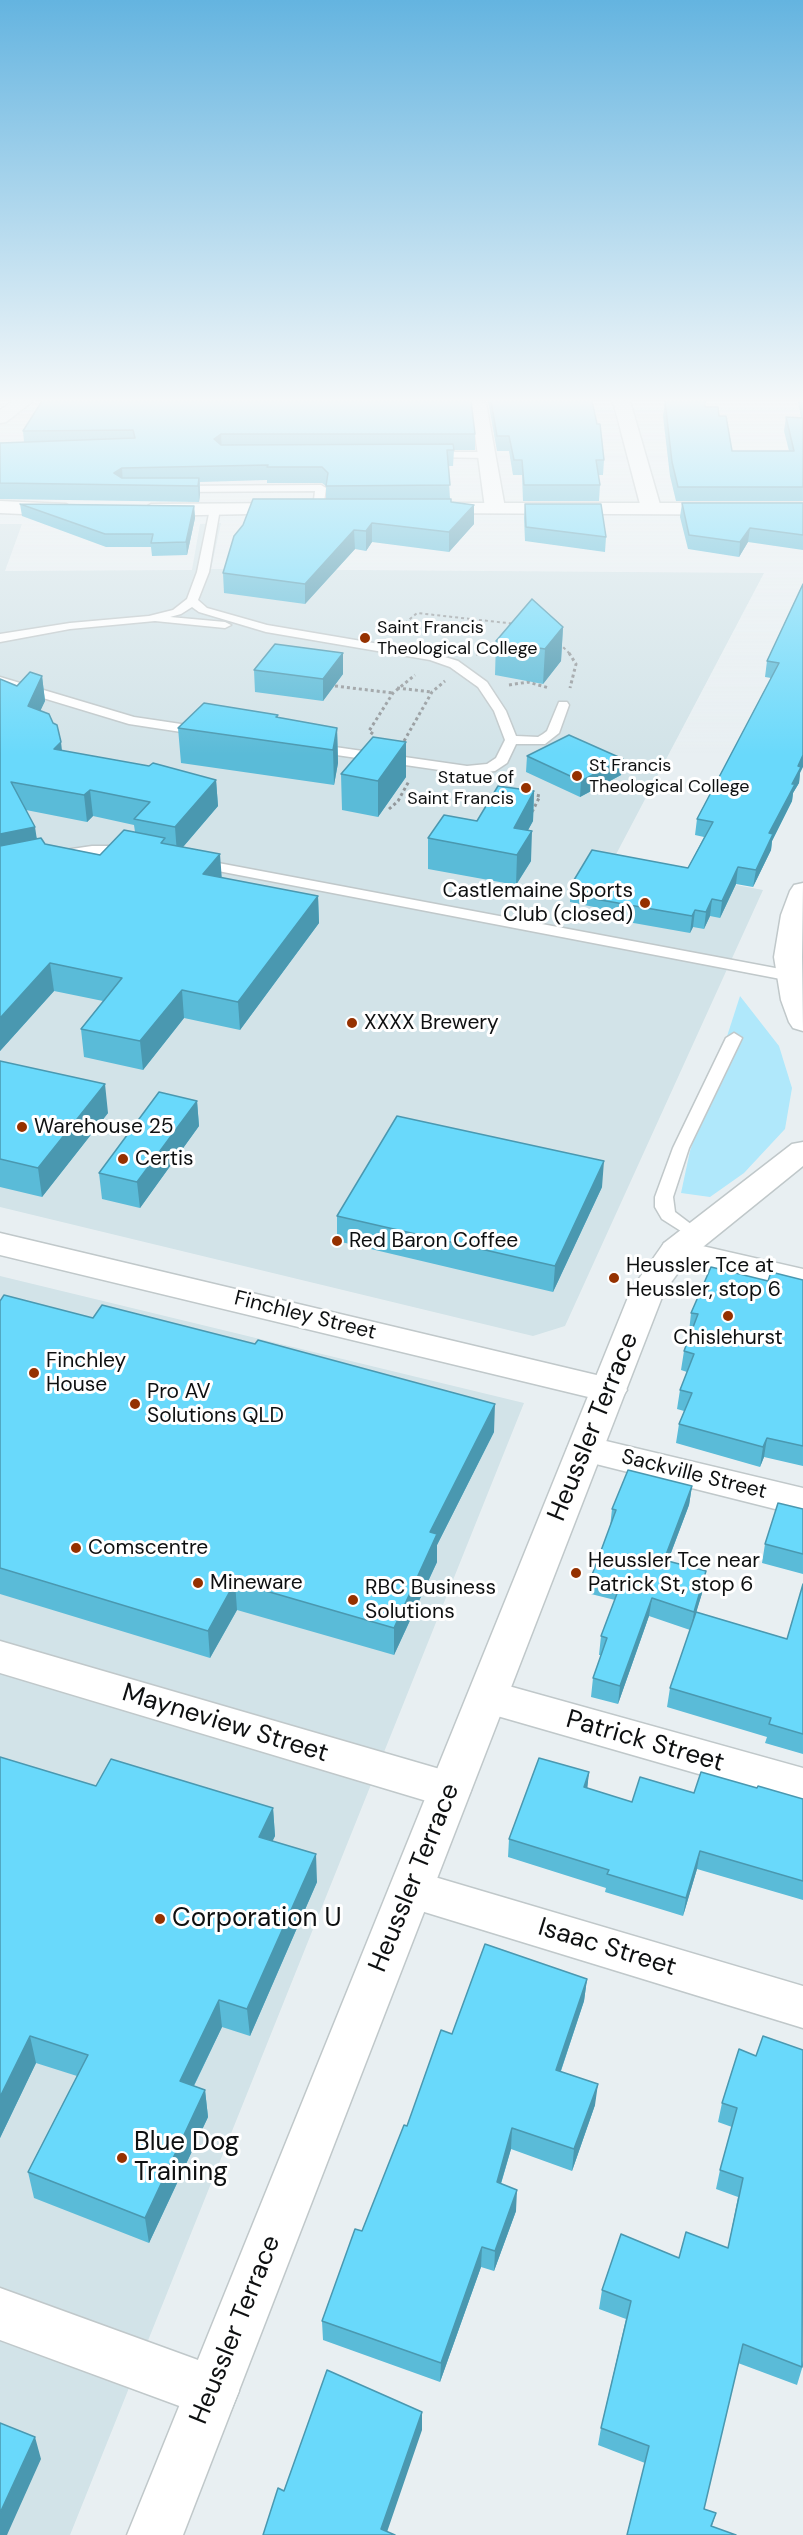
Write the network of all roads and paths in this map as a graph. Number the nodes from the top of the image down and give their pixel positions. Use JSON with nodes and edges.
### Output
{"nodes":[{"id":1,"x":213,"y":519,"type":"edge"},
{"id":2,"x":192,"y":601,"type":"junction"},
{"id":3,"x":149,"y":619,"type":"junction"},
{"id":4,"x":523,"y":626,"type":"edge"},
{"id":5,"x":267,"y":628,"type":"junction"},
{"id":6,"x":0,"y":638,"type":"edge"},
{"id":7,"x":557,"y":642,"type":"edge"},
{"id":8,"x":378,"y":647,"type":"junction"},
{"id":9,"x":422,"y":670,"type":"dead end"},
{"id":10,"x":467,"y":672,"type":"junction"},
{"id":11,"x":0,"y":681,"type":"edge"},
{"id":12,"x":528,"y":682,"type":"edge"},
{"id":13,"x":506,"y":685,"type":"dead end"},
{"id":14,"x":335,"y":686,"type":"edge"},
{"id":15,"x":397,"y":687,"type":"junction"},
{"id":16,"x":432,"y":692,"type":"junction"},
{"id":17,"x":393,"y":693,"type":"junction"},
{"id":18,"x":564,"y":705,"type":"joint"},
{"id":19,"x":216,"y":734,"type":"edge"},
{"id":20,"x":377,"y":736,"type":"edge"},
{"id":21,"x":397,"y":739,"type":"edge"},
{"id":22,"x":404,"y":740,"type":"junction"},
{"id":23,"x":511,"y":740,"type":"junction"},
{"id":24,"x":304,"y":746,"type":"edge"},
{"id":25,"x":401,"y":746,"type":"edge"},
{"id":26,"x":411,"y":777,"type":"dead end"},
{"id":27,"x":389,"y":809,"type":"dead end"},
{"id":28,"x":144,"y":853,"type":"edge"},
{"id":29,"x":43,"y":859,"type":"edge"},
{"id":30,"x":179,"y":860,"type":"edge"},
{"id":31,"x":803,"y":891,"type":"edge"},
{"id":32,"x":791,"y":976,"type":"junction"},
{"id":33,"x":803,"y":1022,"type":"edge"},
{"id":34,"x":734,"y":1038,"type":"dead end"},
{"id":35,"x":803,"y":1152,"type":"edge"},
{"id":36,"x":685,"y":1243,"type":"junction"},
{"id":37,"x":0,"y":1244,"type":"edge"},
{"id":38,"x":803,"y":1280,"type":"edge"},
{"id":39,"x":609,"y":1390,"type":"junction"},
{"id":40,"x":585,"y":1449,"type":"junction"},
{"id":41,"x":803,"y":1502,"type":"edge"},
{"id":42,"x":0,"y":1657,"type":"edge"},
{"id":43,"x":487,"y":1697,"type":"junction"},
{"id":44,"x":803,"y":1786,"type":"edge"},
{"id":45,"x":450,"y":1790,"type":"junction"},
{"id":46,"x":411,"y":1889,"type":"junction"},
{"id":47,"x":803,"y":2007,"type":"edge"},
{"id":48,"x":0,"y":2314,"type":"edge"},
{"id":49,"x":212,"y":2391,"type":"junction"},
{"id":50,"x":155,"y":2535,"type":"edge"}],
"edges":[{"from":1,"to":2,"type":"lane"},
{"from":2,"to":3,"type":"lane"},
{"from":2,"to":5,"type":"lane"},
{"from":3,"to":5,"type":"lane"},
{"from":3,"to":6,"type":"lane"},
{"from":4,"to":8,"type":"path"},
{"from":5,"to":8,"type":"lane"},
{"from":7,"to":18,"type":"path"},
{"from":8,"to":10,"type":"lane"},
{"from":9,"to":15,"type":"path"},
{"from":10,"to":16,"type":"path"},
{"from":10,"to":23,"type":"lane"},
{"from":11,"to":19,"type":"lane"},
{"from":12,"to":13,"type":"path"},
{"from":14,"to":17,"type":"path"},
{"from":15,"to":16,"type":"path"},
{"from":15,"to":17,"type":"path"},
{"from":16,"to":22,"type":"path"},
{"from":17,"to":20,"type":"path"},
{"from":18,"to":23,"type":"lane"},
{"from":21,"to":22,"type":"path"},
{"from":22,"to":25,"type":"path"},
{"from":23,"to":24,"type":"lane"},
{"from":26,"to":27,"type":"path"},
{"from":28,"to":29,"type":"lane"},
{"from":30,"to":32,"type":"lane"},
{"from":31,"to":32,"type":"street"},
{"from":32,"to":33,"type":"street"},
{"from":34,"to":36,"type":"lane"},
{"from":35,"to":36,"type":"street","name":"Heussler Terrace"},
{"from":36,"to":38,"type":"street"},
{"from":36,"to":39,"type":"street","name":"Heussler Terrace"},
{"from":37,"to":39,"type":"street","name":"Finchley Street"},
{"from":39,"to":40,"type":"street","name":"Heussler Terrace"},
{"from":40,"to":41,"type":"street","name":"Sackville Street"},
{"from":40,"to":43,"type":"street","name":"Heussler Terrace"},
{"from":42,"to":45,"type":"street","name":"Mayneview Street"},
{"from":43,"to":44,"type":"street","name":"Patrick Street"},
{"from":43,"to":45,"type":"street","name":"Heussler Terrace"},
{"from":45,"to":46,"type":"street","name":"Heussler Terrace"},
{"from":46,"to":47,"type":"street","name":"Isaac Street"},
{"from":46,"to":49,"type":"street","name":"Heussler Terrace"},
{"from":48,"to":49,"type":"street"},
{"from":49,"to":50,"type":"street","name":"Heussler Terrace"}]}
